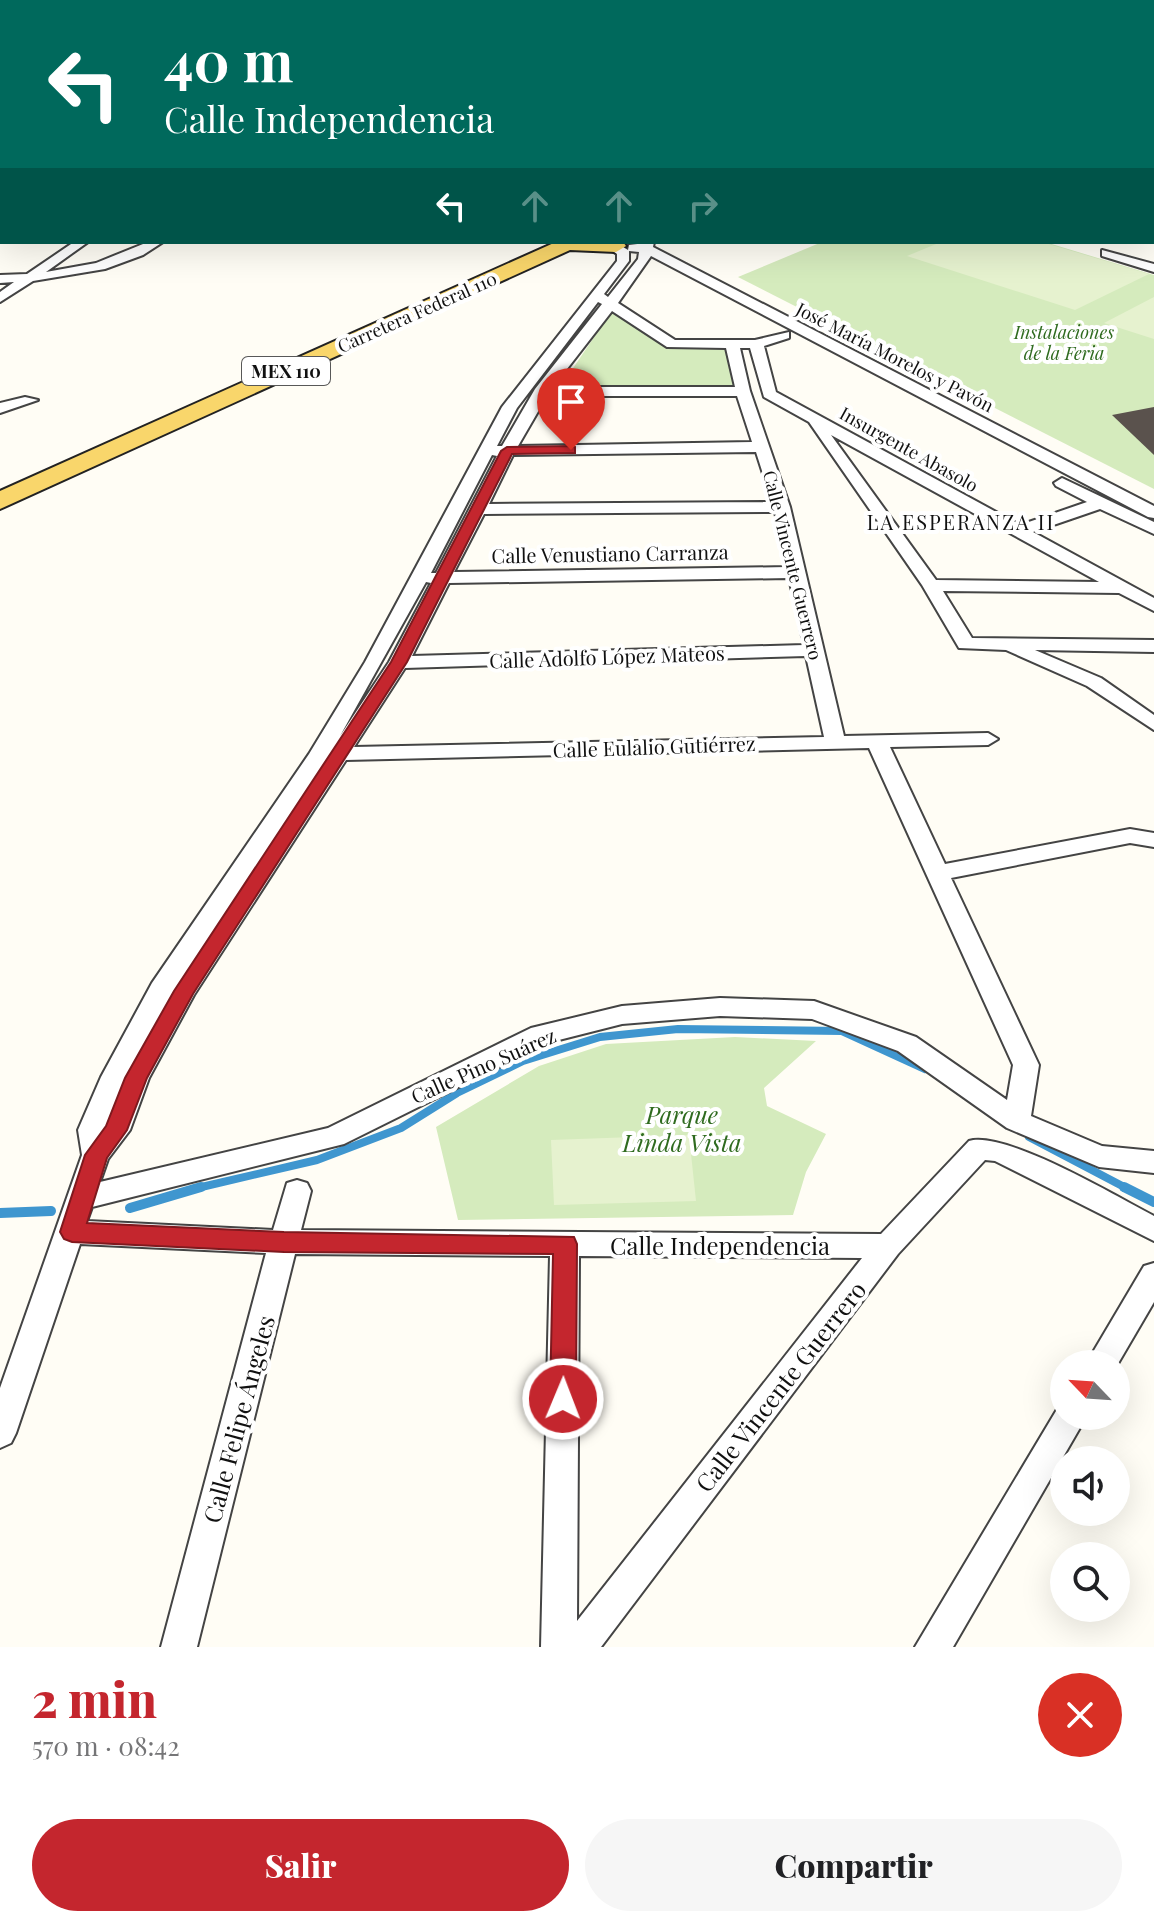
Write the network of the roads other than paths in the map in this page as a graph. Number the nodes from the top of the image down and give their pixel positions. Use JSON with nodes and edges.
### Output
{"nodes":[{"id":1,"x":79,"y":244,"type":"edge"},
{"id":2,"x":153,"y":244,"type":"edge"},
{"id":3,"x":562,"y":244,"type":"edge"},
{"id":4,"x":562,"y":244,"type":"edge"},
{"id":5,"x":611,"y":244,"type":"edge"},
{"id":6,"x":1126,"y":244,"type":"edge"},
{"id":7,"x":650,"y":248,"type":"edge"},
{"id":8,"x":1154,"y":268,"type":"edge"},
{"id":9,"x":28,"y":278,"type":"junction"},
{"id":10,"x":0,"y":279,"type":"edge"},
{"id":11,"x":0,"y":298,"type":"edge"},
{"id":12,"x":604,"y":299,"type":"junction"},
{"id":13,"x":784,"y":335,"type":"junction"},
{"id":14,"x":732,"y":344,"type":"junction"},
{"id":15,"x":756,"y":344,"type":"junction"},
{"id":16,"x":743,"y":391,"type":"junction"},
{"id":17,"x":540,"y":392,"type":"junction"},
{"id":18,"x":30,"y":400,"type":"dead end"},
{"id":19,"x":0,"y":408,"type":"edge"},
{"id":20,"x":813,"y":420,"type":"junction"},
{"id":21,"x":762,"y":447,"type":"junction"},
{"id":22,"x":497,"y":451,"type":"junction"},
{"id":23,"x":0,"y":482,"type":"edge"},
{"id":24,"x":1154,"y":497,"type":"edge"},
{"id":25,"x":0,"y":501,"type":"edge"},
{"id":26,"x":1101,"y":503,"type":"junction"},
{"id":27,"x":782,"y":507,"type":"junction"},
{"id":28,"x":479,"y":509,"type":"junction"},
{"id":29,"x":1154,"y":513,"type":"edge"},
{"id":30,"x":1154,"y":529,"type":"edge"},
{"id":31,"x":1019,"y":531,"type":"junction"},
{"id":32,"x":798,"y":572,"type":"junction"},
{"id":33,"x":432,"y":578,"type":"junction"},
{"id":34,"x":931,"y":585,"type":"junction"},
{"id":35,"x":1122,"y":588,"type":"junction"},
{"id":36,"x":1154,"y":605,"type":"edge"},
{"id":37,"x":1003,"y":644,"type":"junction"},
{"id":38,"x":1154,"y":646,"type":"edge"},
{"id":39,"x":815,"y":650,"type":"junction"},
{"id":40,"x":399,"y":662,"type":"junction"},
{"id":41,"x":1154,"y":724,"type":"edge"},
{"id":42,"x":988,"y":739,"type":"dead end"},
{"id":43,"x":835,"y":741,"type":"junction"},
{"id":44,"x":877,"y":742,"type":"junction"},
{"id":45,"x":319,"y":754,"type":"junction"},
{"id":46,"x":341,"y":755,"type":"junction"},
{"id":47,"x":1154,"y":840,"type":"edge"},
{"id":48,"x":938,"y":873,"type":"junction"},
{"id":49,"x":1017,"y":1121,"type":"junction"},
{"id":50,"x":96,"y":1155,"type":"junction"},
{"id":51,"x":1154,"y":1162,"type":"edge"},
{"id":52,"x":297,"y":1191,"type":"dead end"},
{"id":53,"x":83,"y":1198,"type":"junction"},
{"id":54,"x":1154,"y":1229,"type":"edge"},
{"id":55,"x":72,"y":1232,"type":"junction"},
{"id":56,"x":284,"y":1242,"type":"junction"},
{"id":57,"x":565,"y":1244,"type":"junction"},
{"id":58,"x":888,"y":1246,"type":"junction"},
{"id":59,"x":1154,"y":1275,"type":"edge"},
{"id":60,"x":1109,"y":1350,"type":"edge"},
{"id":61,"x":1062,"y":1430,"type":"edge"},
{"id":62,"x":0,"y":1433,"type":"edge"},
{"id":63,"x":179,"y":1647,"type":"edge"},
{"id":64,"x":559,"y":1647,"type":"edge"},
{"id":65,"x":579,"y":1647,"type":"edge"},
{"id":66,"x":933,"y":1647,"type":"edge"}],
"edges":[{"from":1,"to":9,"type":"street"},
{"from":2,"to":9,"type":"street"},
{"from":3,"to":23,"type":"main road","name":"Carretera Federal 110","number":"MEX 110"},
{"from":4,"to":25,"type":"main road","name":"Carretera Federal 110","number":"MEX 110"},
{"from":5,"to":7,"type":"street","name":"José María Morelos y Pavón"},
{"from":5,"to":12,"type":"street"},
{"from":6,"to":8,"type":"street"},
{"from":7,"to":12,"type":"street"},
{"from":7,"to":13,"type":"street"},
{"from":7,"to":24,"type":"street","name":"José María Morelos y Pavón"},
{"from":7,"to":29,"type":"street","name":"José María Morelos y Pavón"},
{"from":9,"to":10,"type":"street"},
{"from":9,"to":11,"type":"street"},
{"from":12,"to":14,"type":"street"},
{"from":12,"to":17,"type":"street"},
{"from":12,"to":22,"type":"street"},
{"from":13,"to":15,"type":"street"},
{"from":13,"to":26,"type":"street"},
{"from":14,"to":15,"type":"street"},
{"from":14,"to":16,"type":"street","name":"Calle Vincente Guerrero"},
{"from":15,"to":20,"type":"street","name":"Insurgente Abasolo"},
{"from":16,"to":17,"type":"street"},
{"from":16,"to":21,"type":"street","name":"Calle Vincente Guerrero"},
{"from":17,"to":22,"type":"street"},
{"from":18,"to":19,"type":"street"},
{"from":20,"to":31,"type":"street","name":"Insurgente Abasolo"},
{"from":20,"to":34,"type":"street"},
{"from":21,"to":22,"type":"street"},
{"from":21,"to":27,"type":"street","name":"Calle Vincente Guerrero"},
{"from":22,"to":28,"type":"street"},
{"from":22,"to":33,"type":"street"},
{"from":26,"to":30,"type":"street"},
{"from":26,"to":31,"type":"street"},
{"from":27,"to":28,"type":"street"},
{"from":27,"to":32,"type":"street","name":"Calle Vincente Guerrero"},
{"from":28,"to":33,"type":"street"},
{"from":31,"to":35,"type":"street","name":"Insurgente Abasolo"},
{"from":32,"to":33,"type":"street","name":"Calle Venustiano Carranza"},
{"from":32,"to":39,"type":"street","name":"Calle Vincente Guerrero"},
{"from":33,"to":40,"type":"street"},
{"from":33,"to":45,"type":"street"},
{"from":34,"to":35,"type":"street"},
{"from":34,"to":37,"type":"street"},
{"from":35,"to":36,"type":"street","name":"Insurgente Abasolo"},
{"from":37,"to":38,"type":"street"},
{"from":37,"to":41,"type":"street"},
{"from":39,"to":40,"type":"street","name":"Calle Adolfo López Mateos"},
{"from":39,"to":43,"type":"street","name":"Calle Vincente Guerrero"},
{"from":40,"to":46,"type":"street"},
{"from":42,"to":44,"type":"street","name":"Calle Eulalio Gutiérrez"},
{"from":43,"to":44,"type":"street","name":"Calle Eulalio Gutiérrez"},
{"from":43,"to":46,"type":"street","name":"Calle Eulalio Gutiérrez"},
{"from":44,"to":48,"type":"street"},
{"from":45,"to":46,"type":"street","name":"Calle Eulalio Gutiérrez"},
{"from":45,"to":50,"type":"street"},
{"from":46,"to":50,"type":"street"},
{"from":47,"to":48,"type":"street"},
{"from":48,"to":49,"type":"street"},
{"from":49,"to":51,"type":"street","name":"Calle Pino Suárez"},
{"from":49,"to":53,"type":"street","name":"Calle Pino Suárez"},
{"from":50,"to":53,"type":"street"},
{"from":52,"to":56,"type":"street","name":"Calle Felipe Ángeles"},
{"from":53,"to":55,"type":"street"},
{"from":54,"to":58,"type":"street","name":"Calle Vincente Guerrero"},
{"from":55,"to":56,"type":"street","name":"Calle Independencia"},
{"from":55,"to":62,"type":"street"},
{"from":56,"to":57,"type":"street","name":"Calle Independencia"},
{"from":56,"to":63,"type":"street","name":"Calle Felipe Ángeles"},
{"from":57,"to":58,"type":"street","name":"Calle Independencia"},
{"from":57,"to":64,"type":"street"},
{"from":58,"to":65,"type":"street","name":"Calle Vincente Guerrero"},
{"from":59,"to":60,"type":"street"},
{"from":61,"to":66,"type":"street"}]}
